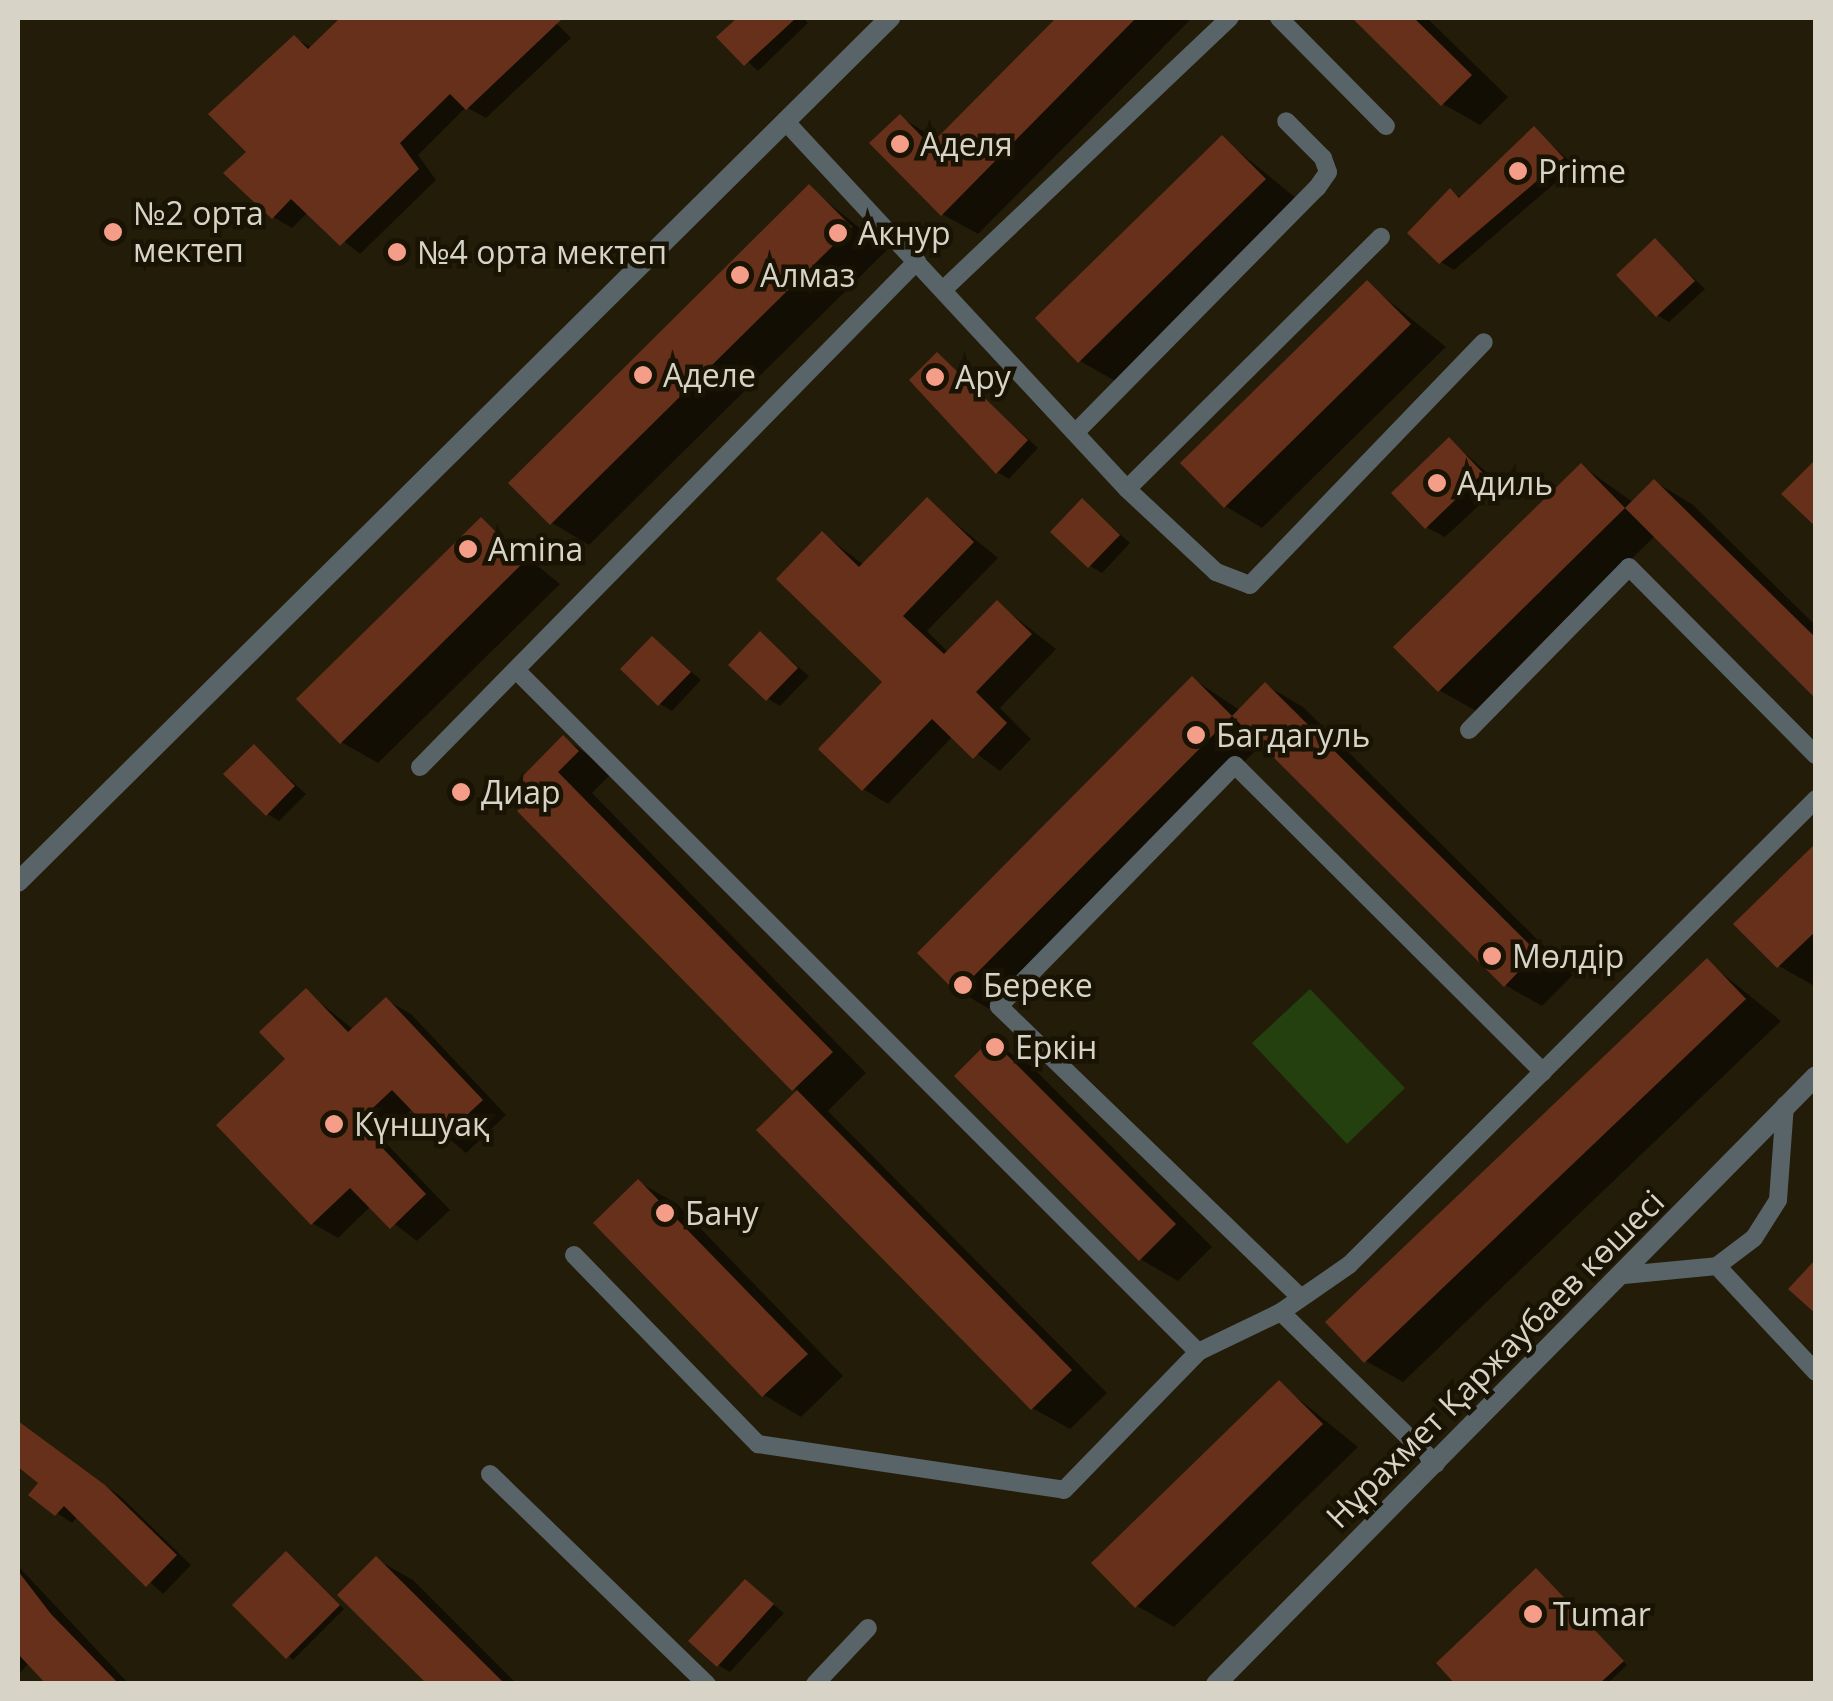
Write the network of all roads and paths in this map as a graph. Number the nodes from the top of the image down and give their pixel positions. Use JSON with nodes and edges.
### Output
{"nodes":[{"id":1,"x":890,"y":18,"type":"edge"},
{"id":2,"x":1230,"y":18,"type":"edge"},
{"id":3,"x":1279,"y":18,"type":"edge"},
{"id":4,"x":785,"y":121,"type":"junction"},
{"id":5,"x":1286,"y":121,"type":"dead end"},
{"id":6,"x":1386,"y":126,"type":"dead end"},
{"id":7,"x":1381,"y":237,"type":"dead end"},
{"id":8,"x":917,"y":262,"type":"junction"},
{"id":9,"x":944,"y":289,"type":"junction"},
{"id":10,"x":1484,"y":342,"type":"dead end"},
{"id":11,"x":1076,"y":432,"type":"junction"},
{"id":12,"x":1127,"y":489,"type":"junction"},
{"id":13,"x":520,"y":674,"type":"junction"},
{"id":14,"x":1469,"y":730,"type":"dead end"},
{"id":15,"x":1816,"y":754,"type":"edge"},
{"id":16,"x":420,"y":768,"type":"dead end"},
{"id":17,"x":1816,"y":799,"type":"edge"},
{"id":18,"x":18,"y":882,"type":"edge"},
{"id":19,"x":1542,"y":1072,"type":"junction"},
{"id":20,"x":1816,"y":1076,"type":"edge"},
{"id":21,"x":1785,"y":1105,"type":"junction"},
{"id":22,"x":574,"y":1255,"type":"dead end"},
{"id":23,"x":1718,"y":1266,"type":"junction"},
{"id":24,"x":1624,"y":1275,"type":"junction"},
{"id":25,"x":1298,"y":1295,"type":"junction"},
{"id":26,"x":1281,"y":1312,"type":"junction"},
{"id":27,"x":1198,"y":1352,"type":"junction"},
{"id":28,"x":1816,"y":1372,"type":"edge"},
{"id":29,"x":1436,"y":1464,"type":"junction"},
{"id":30,"x":490,"y":1474,"type":"dead end"},
{"id":31,"x":868,"y":1628,"type":"dead end"},
{"id":32,"x":1218,"y":1683,"type":"edge"},
{"id":33,"x":707,"y":1684,"type":"edge"},
{"id":34,"x":815,"y":1684,"type":"edge"}],
"edges":[{"from":1,"to":4,"type":"street"},
{"from":2,"to":9,"type":"lane"},
{"from":3,"to":6,"type":"lane"},
{"from":4,"to":8,"type":"lane"},
{"from":4,"to":18,"type":"street"},
{"from":5,"to":11,"type":"lane"},
{"from":7,"to":12,"type":"lane"},
{"from":8,"to":9,"type":"lane"},
{"from":8,"to":13,"type":"lane"},
{"from":9,"to":11,"type":"lane"},
{"from":10,"to":12,"type":"lane"},
{"from":11,"to":12,"type":"lane"},
{"from":13,"to":16,"type":"lane"},
{"from":13,"to":27,"type":"lane"},
{"from":14,"to":15,"type":"lane"},
{"from":17,"to":19,"type":"lane"},
{"from":19,"to":25,"type":"lane"},
{"from":19,"to":25,"type":"lane"},
{"from":20,"to":21,"type":"street","name":"Нұрахмет Қаржаубаев көшесі"},
{"from":21,"to":23,"type":"lane"},
{"from":21,"to":24,"type":"street","name":"Нұрахмет Қаржаубаев көшесі"},
{"from":22,"to":27,"type":"lane"},
{"from":23,"to":24,"type":"lane"},
{"from":23,"to":28,"type":"lane"},
{"from":24,"to":29,"type":"street","name":"Нұрахмет Қаржаубаев көшесі"},
{"from":25,"to":26,"type":"lane"},
{"from":26,"to":27,"type":"lane"},
{"from":26,"to":29,"type":"lane"},
{"from":29,"to":32,"type":"street","name":"Нұрахмет Қаржаубаев көшесі"},
{"from":30,"to":33,"type":"lane"},
{"from":31,"to":34,"type":"lane"}]}
